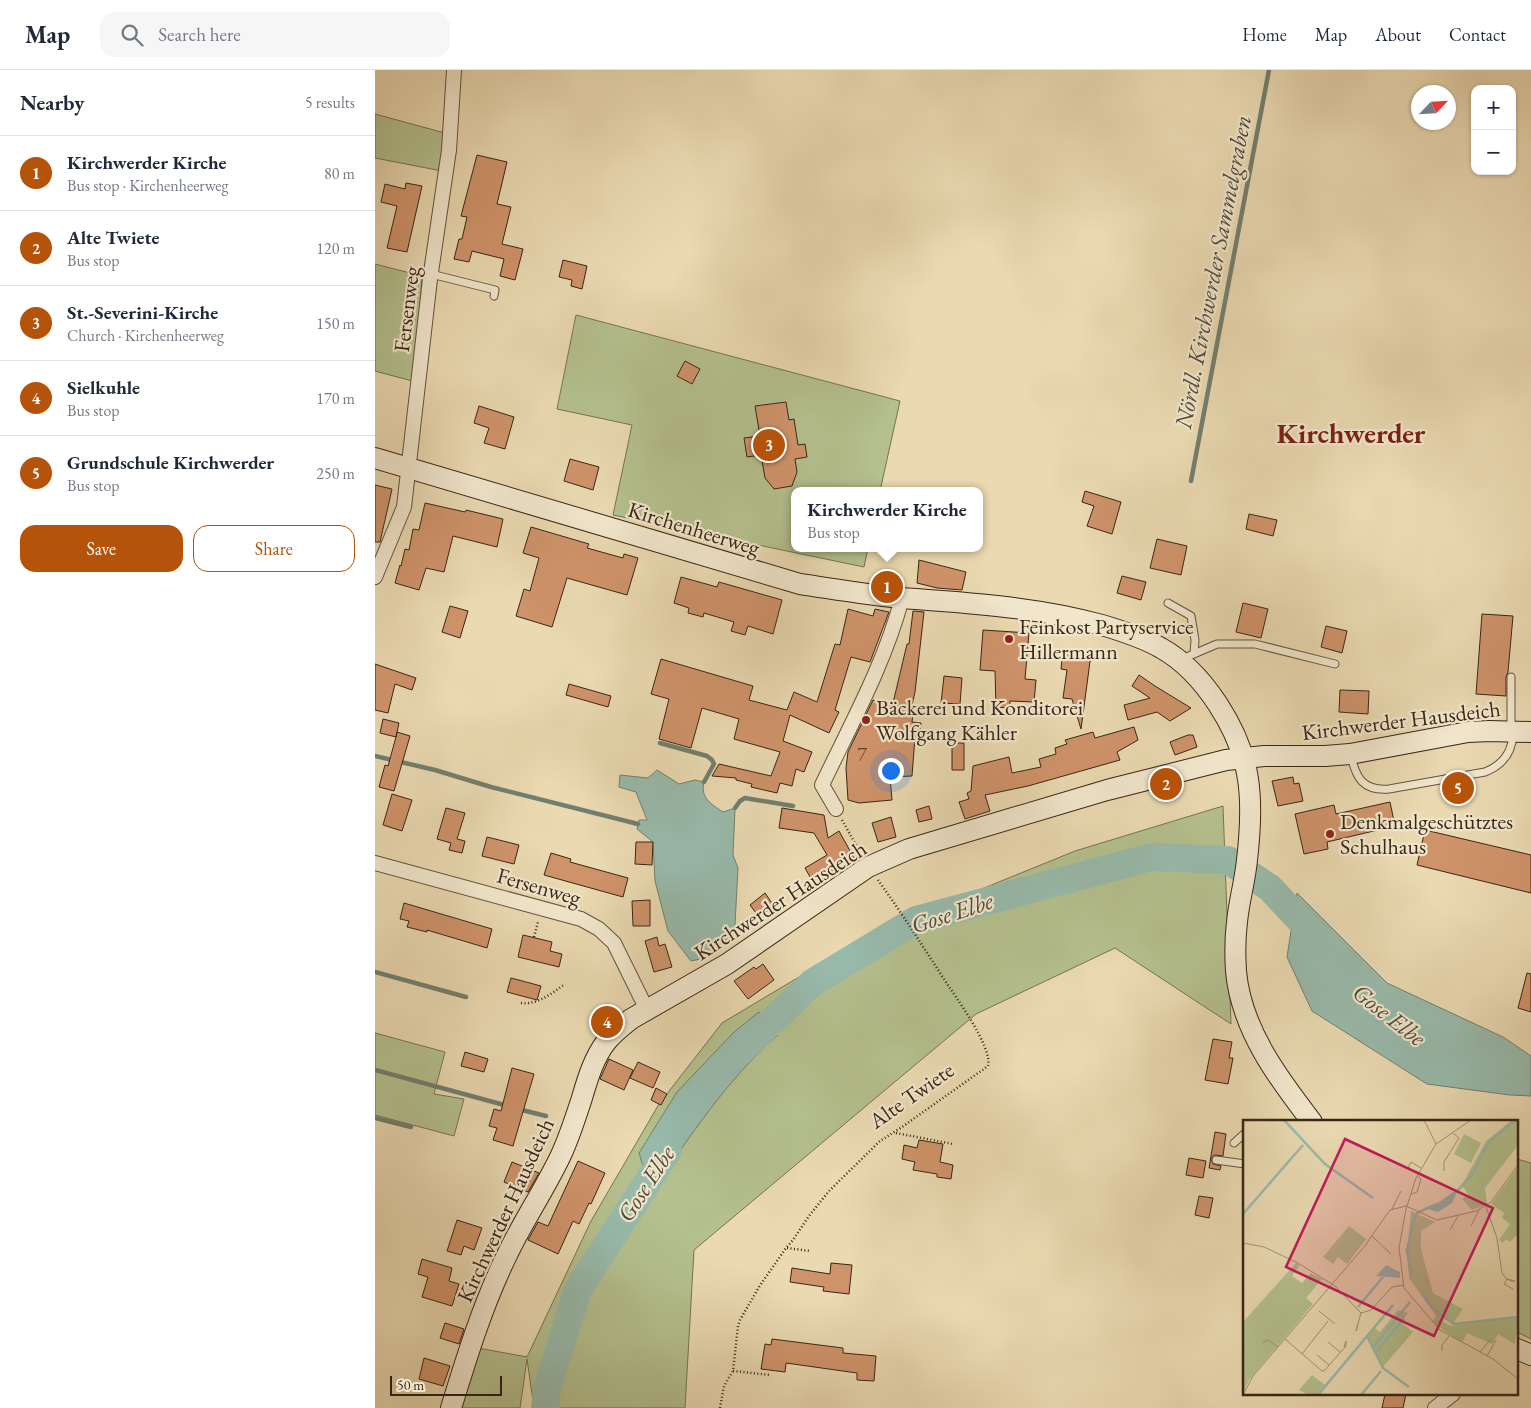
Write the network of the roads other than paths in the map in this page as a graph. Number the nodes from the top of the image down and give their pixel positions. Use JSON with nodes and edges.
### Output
{"nodes":[{"id":1,"x":453,"y":70,"type":"edge"},
{"id":2,"x":431,"y":274,"type":"junction"},
{"id":3,"x":494,"y":296,"type":"dead end"},
{"id":4,"x":375,"y":458,"type":"edge"},
{"id":5,"x":409,"y":467,"type":"junction"},
{"id":6,"x":375,"y":577,"type":"edge"},
{"id":7,"x":902,"y":598,"type":"junction"},
{"id":8,"x":1168,"y":603,"type":"dead end"},
{"id":9,"x":1187,"y":657,"type":"junction"},
{"id":10,"x":1335,"y":664,"type":"dead end"},
{"id":11,"x":1511,"y":677,"type":"dead end"},
{"id":12,"x":1518,"y":731,"type":"edge"},
{"id":13,"x":1350,"y":754,"type":"junction"},
{"id":14,"x":1244,"y":758,"type":"junction"},
{"id":15,"x":836,"y":809,"type":"road end"},
{"id":16,"x":375,"y":863,"type":"edge"},
{"id":17,"x":647,"y":1010,"type":"junction"},
{"id":18,"x":1310,"y":1120,"type":"edge"},
{"id":19,"x":1243,"y":1135,"type":"edge"},
{"id":20,"x":1235,"y":1143,"type":"dead end"},
{"id":21,"x":1216,"y":1160,"type":"dead end"},
{"id":22,"x":1243,"y":1164,"type":"edge"},
{"id":23,"x":1519,"y":1350,"type":"edge"},
{"id":24,"x":1531,"y":1355,"type":"edge"},
{"id":25,"x":1450,"y":1396,"type":"edge"},
{"id":26,"x":451,"y":1408,"type":"edge"},
{"id":27,"x":1435,"y":1408,"type":"edge"}],
"edges":[{"from":1,"to":2,"type":"street","name":"Fersenweg"},
{"from":2,"to":3,"type":"lane"},
{"from":2,"to":5,"type":"street","name":"Fersenweg"},
{"from":4,"to":5,"type":"street","name":"Kirchenheerweg"},
{"from":5,"to":6,"type":"street","name":"Fersenweg"},
{"from":5,"to":7,"type":"street","name":"Kirchenheerweg"},
{"from":7,"to":9,"type":"street","name":"Kirchenheerweg"},
{"from":7,"to":15,"type":"street"},
{"from":8,"to":9,"type":"lane"},
{"from":9,"to":10,"type":"lane"},
{"from":9,"to":14,"type":"street","name":"Kirchenheerweg"},
{"from":11,"to":12,"type":"lane"},
{"from":12,"to":13,"type":"street","name":"Kirchwerder Hausdeich"},
{"from":12,"to":13,"type":"lane"},
{"from":13,"to":14,"type":"street","name":"Kirchwerder Hausdeich"},
{"from":14,"to":17,"type":"street","name":"Kirchwerder Hausdeich"},
{"from":14,"to":18,"type":"street","name":"Kirchenheerweg"},
{"from":16,"to":17,"type":"street","name":"Fersenweg"},
{"from":17,"to":26,"type":"street","name":"Kirchwerder Hausdeich"},
{"from":19,"to":20,"type":"lane"},
{"from":21,"to":22,"type":"lane"},
{"from":23,"to":24,"type":"street"},
{"from":25,"to":27,"type":"street"}]}
